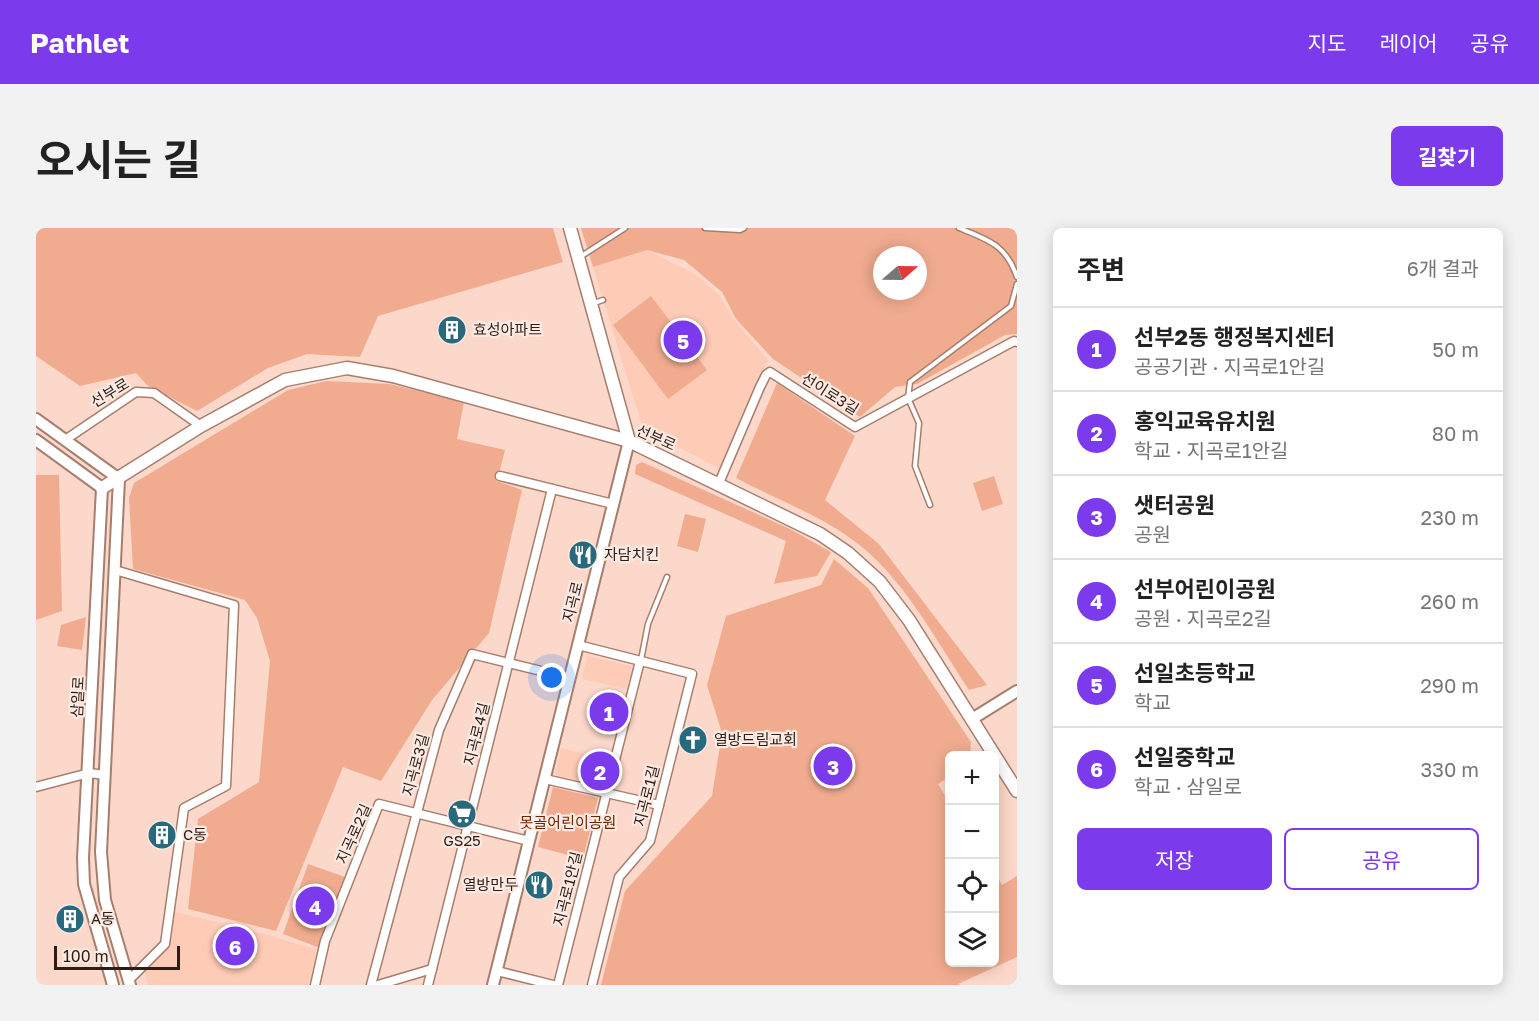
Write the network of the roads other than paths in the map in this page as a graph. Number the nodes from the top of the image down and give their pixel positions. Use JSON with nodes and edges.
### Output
{"nodes":[{"id":1,"x":570,"y":228,"type":"edge"},
{"id":2,"x":625,"y":228,"type":"edge"},
{"id":3,"x":705,"y":228,"type":"edge"},
{"id":4,"x":744,"y":228,"type":"edge"},
{"id":5,"x":959,"y":228,"type":"edge"},
{"id":6,"x":578,"y":258,"type":"junction"},
{"id":7,"x":1017,"y":277,"type":"edge"},
{"id":8,"x":1017,"y":284,"type":"edge"},
{"id":9,"x":1017,"y":342,"type":"edge"},
{"id":10,"x":908,"y":398,"type":"junction"},
{"id":11,"x":36,"y":419,"type":"edge"},
{"id":12,"x":201,"y":426,"type":"junction"},
{"id":13,"x":36,"y":440,"type":"edge"},
{"id":14,"x":65,"y":440,"type":"junction"},
{"id":15,"x":629,"y":441,"type":"junction"},
{"id":16,"x":500,"y":476,"type":"dead end"},
{"id":17,"x":119,"y":479,"type":"junction"},
{"id":18,"x":719,"y":483,"type":"junction"},
{"id":19,"x":102,"y":488,"type":"junction"},
{"id":20,"x":552,"y":489,"type":"junction"},
{"id":21,"x":613,"y":504,"type":"junction"},
{"id":22,"x":930,"y":505,"type":"dead end"},
{"id":23,"x":115,"y":570,"type":"junction"},
{"id":24,"x":667,"y":577,"type":"dead end"},
{"id":25,"x":578,"y":645,"type":"junction"},
{"id":26,"x":640,"y":661,"type":"junction"},
{"id":27,"x":508,"y":663,"type":"junction"},
{"id":28,"x":570,"y":678,"type":"junction"},
{"id":29,"x":1017,"y":691,"type":"edge"},
{"id":30,"x":972,"y":719,"type":"junction"},
{"id":31,"x":89,"y":773,"type":"junction"},
{"id":32,"x":105,"y":775,"type":"junction"},
{"id":33,"x":545,"y":779,"type":"junction"},
{"id":34,"x":36,"y":787,"type":"edge"},
{"id":35,"x":1017,"y":791,"type":"edge"},
{"id":36,"x":607,"y":794,"type":"junction"},
{"id":37,"x":659,"y":806,"type":"junction"},
{"id":38,"x":417,"y":813,"type":"junction"},
{"id":39,"x":468,"y":826,"type":"junction"},
{"id":40,"x":529,"y":841,"type":"junction"},
{"id":41,"x":432,"y":969,"type":"junction"},
{"id":42,"x":497,"y":971,"type":"junction"},
{"id":43,"x":130,"y":983,"type":"edge"},
{"id":44,"x":113,"y":985,"type":"edge"},
{"id":45,"x":315,"y":985,"type":"edge"},
{"id":46,"x":371,"y":985,"type":"edge"},
{"id":47,"x":378,"y":985,"type":"edge"},
{"id":48,"x":428,"y":985,"type":"edge"},
{"id":49,"x":493,"y":985,"type":"edge"},
{"id":50,"x":553,"y":985,"type":"edge"},
{"id":51,"x":558,"y":985,"type":"edge"},
{"id":52,"x":592,"y":985,"type":"edge"}],
"edges":[{"from":1,"to":6,"type":"main road","name":"지곡로"},
{"from":2,"to":6,"type":"lane"},
{"from":3,"to":4,"type":"lane"},
{"from":5,"to":7,"type":"lane"},
{"from":6,"to":15,"type":"main road","name":"지곡로"},
{"from":8,"to":10,"type":"lane"},
{"from":9,"to":10,"type":"street","name":"선이로3길"},
{"from":10,"to":18,"type":"street","name":"선이로3길"},
{"from":10,"to":22,"type":"lane"},
{"from":11,"to":14,"type":"street"},
{"from":12,"to":14,"type":"street","name":"선부로"},
{"from":12,"to":15,"type":"main road","name":"선부로"},
{"from":12,"to":17,"type":"main road","name":"선부로"},
{"from":13,"to":19,"type":"street"},
{"from":14,"to":17,"type":"street"},
{"from":15,"to":18,"type":"main road","name":"선부로"},
{"from":15,"to":21,"type":"street","name":"지곡로"},
{"from":16,"to":20,"type":"street"},
{"from":17,"to":19,"type":"main road","name":"선부로"},
{"from":17,"to":23,"type":"street","name":"삼일로"},
{"from":18,"to":30,"type":"main road","name":"선부로"},
{"from":19,"to":31,"type":"street","name":"삼일로"},
{"from":20,"to":21,"type":"street"},
{"from":20,"to":27,"type":"street","name":"지곡로4길"},
{"from":21,"to":25,"type":"street","name":"지곡로"},
{"from":23,"to":32,"type":"street","name":"삼일로"},
{"from":23,"to":43,"type":"street","name":"삼일로"},
{"from":24,"to":26,"type":"lane"},
{"from":25,"to":26,"type":"street"},
{"from":25,"to":28,"type":"street","name":"지곡로"},
{"from":26,"to":36,"type":"street","name":"지곡로1안길"},
{"from":26,"to":37,"type":"street","name":"지곡로1길"},
{"from":27,"to":28,"type":"street","name":"지곡로3길"},
{"from":27,"to":38,"type":"street","name":"지곡로3길"},
{"from":27,"to":39,"type":"street","name":"지곡로4길"},
{"from":28,"to":33,"type":"street","name":"지곡로"},
{"from":29,"to":30,"type":"street"},
{"from":30,"to":35,"type":"main road","name":"선부로"},
{"from":31,"to":32,"type":"street"},
{"from":31,"to":34,"type":"street"},
{"from":31,"to":44,"type":"street","name":"삼일로"},
{"from":32,"to":43,"type":"street","name":"삼일로"},
{"from":33,"to":36,"type":"street"},
{"from":33,"to":40,"type":"street","name":"지곡로"},
{"from":36,"to":37,"type":"street"},
{"from":36,"to":51,"type":"street","name":"지곡로1안길"},
{"from":37,"to":52,"type":"street","name":"지곡로1길"},
{"from":38,"to":39,"type":"street","name":"지곡로2길"},
{"from":38,"to":45,"type":"street","name":"지곡로2길"},
{"from":38,"to":46,"type":"street","name":"지곡로3길"},
{"from":39,"to":40,"type":"street","name":"지곡로2길"},
{"from":39,"to":41,"type":"street","name":"지곡로4길"},
{"from":40,"to":42,"type":"street","name":"지곡로"},
{"from":41,"to":47,"type":"street"},
{"from":41,"to":48,"type":"street","name":"지곡로4길"},
{"from":42,"to":49,"type":"street","name":"지곡로"},
{"from":42,"to":50,"type":"street"}]}
